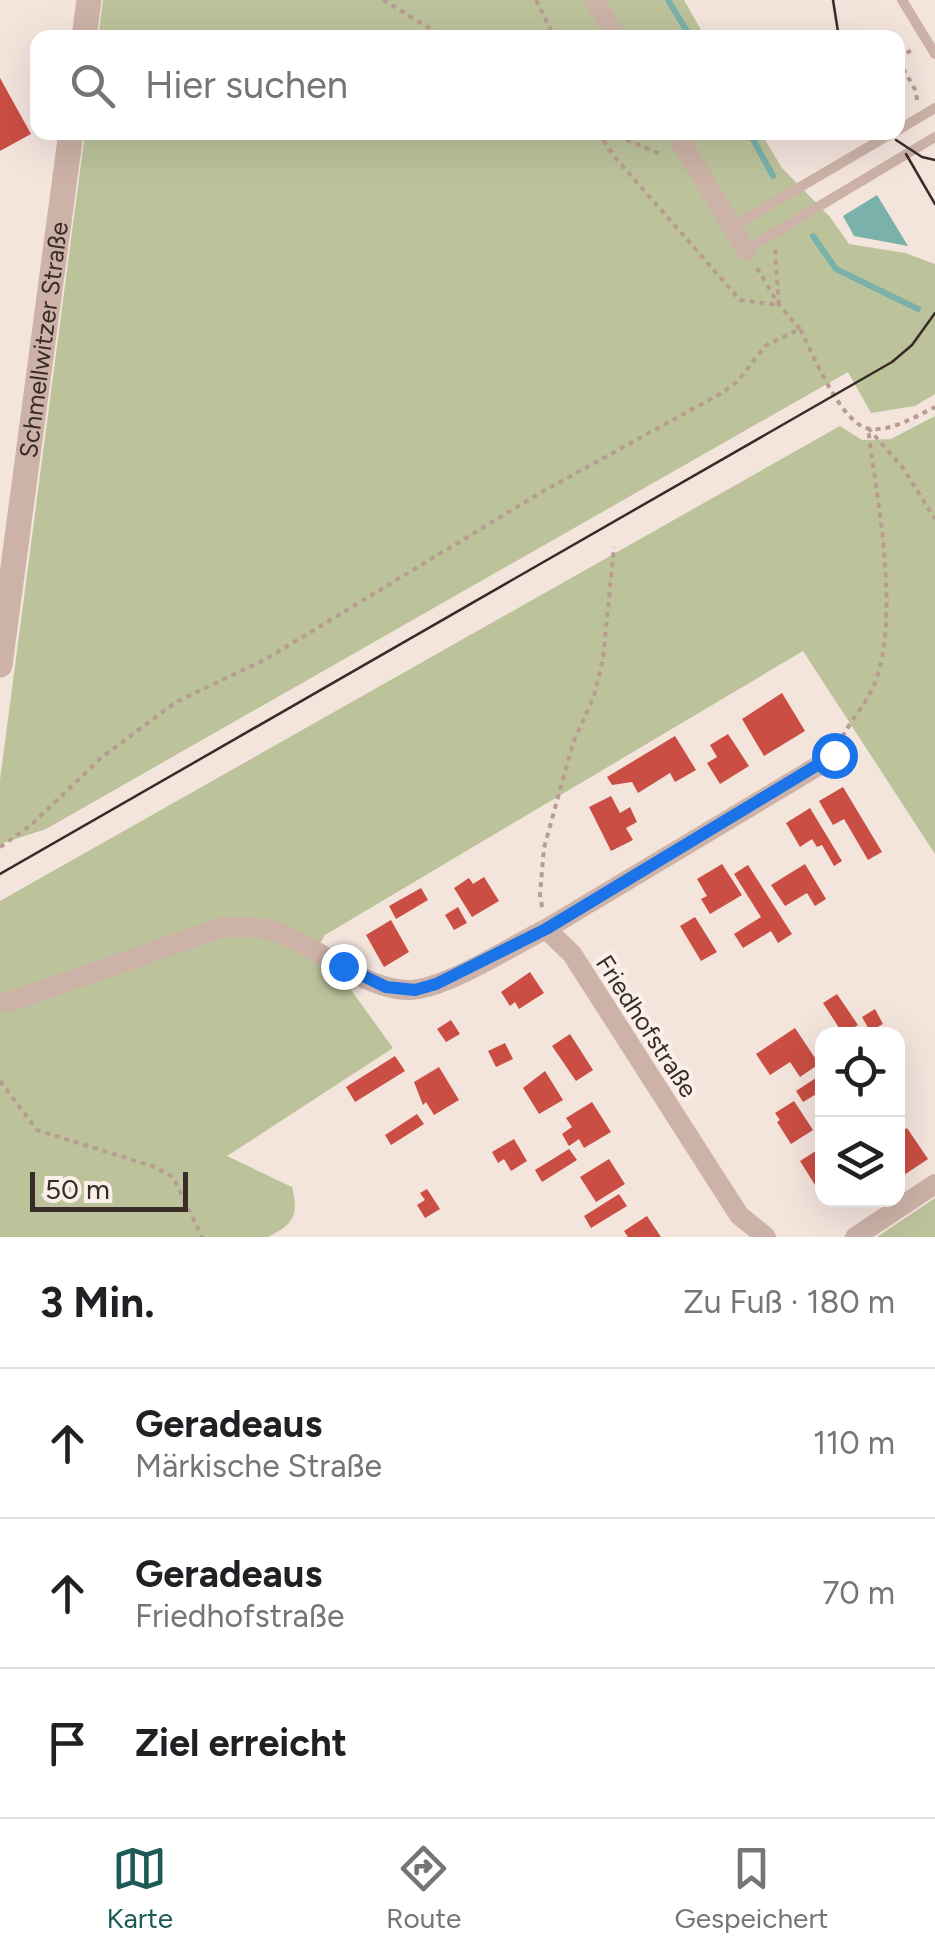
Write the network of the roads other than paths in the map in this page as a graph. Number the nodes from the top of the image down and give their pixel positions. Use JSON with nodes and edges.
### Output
{"nodes":[{"id":1,"x":89,"y":0,"type":"edge"},
{"id":2,"x":594,"y":0,"type":"edge"},
{"id":3,"x":902,"y":0,"type":"edge"},
{"id":4,"x":85,"y":30,"type":"edge"},
{"id":5,"x":611,"y":30,"type":"edge"},
{"id":6,"x":935,"y":54,"type":"edge"},
{"id":7,"x":935,"y":108,"type":"edge"},
{"id":8,"x":905,"y":126,"type":"edge"},
{"id":9,"x":935,"y":137,"type":"edge"},
{"id":10,"x":70,"y":140,"type":"edge"},
{"id":11,"x":679,"y":140,"type":"edge"},
{"id":12,"x":880,"y":140,"type":"edge"},
{"id":13,"x":898,"y":140,"type":"edge"},
{"id":14,"x":906,"y":154,"type":"junction"},
{"id":15,"x":732,"y":228,"type":"junction"},
{"id":16,"x":746,"y":250,"type":"joint"},
{"id":17,"x":0,"y":665,"type":"edge"},
{"id":18,"x":828,"y":760,"type":"road end"},
{"id":19,"x":546,"y":929,"type":"junction"},
{"id":20,"x":0,"y":1002,"type":"edge"},
{"id":21,"x":935,"y":1184,"type":"edge"},
{"id":22,"x":766,"y":1237,"type":"edge"},
{"id":23,"x":855,"y":1237,"type":"edge"}],
"edges":[{"from":1,"to":4,"type":"street"},
{"from":2,"to":5,"type":"street"},
{"from":3,"to":6,"type":"lane"},
{"from":7,"to":8,"type":"lane"},
{"from":9,"to":14,"type":"lane"},
{"from":10,"to":17,"type":"street","name":"Schmellwitzer Straße"},
{"from":11,"to":15,"type":"street"},
{"from":12,"to":15,"type":"lane"},
{"from":13,"to":14,"type":"lane"},
{"from":14,"to":16,"type":"lane"},
{"from":15,"to":16,"type":"street"},
{"from":18,"to":19,"type":"street"},
{"from":19,"to":20,"type":"street"},
{"from":19,"to":22,"type":"street","name":"Friedhofstraße"},
{"from":21,"to":23,"type":"street"}]}
